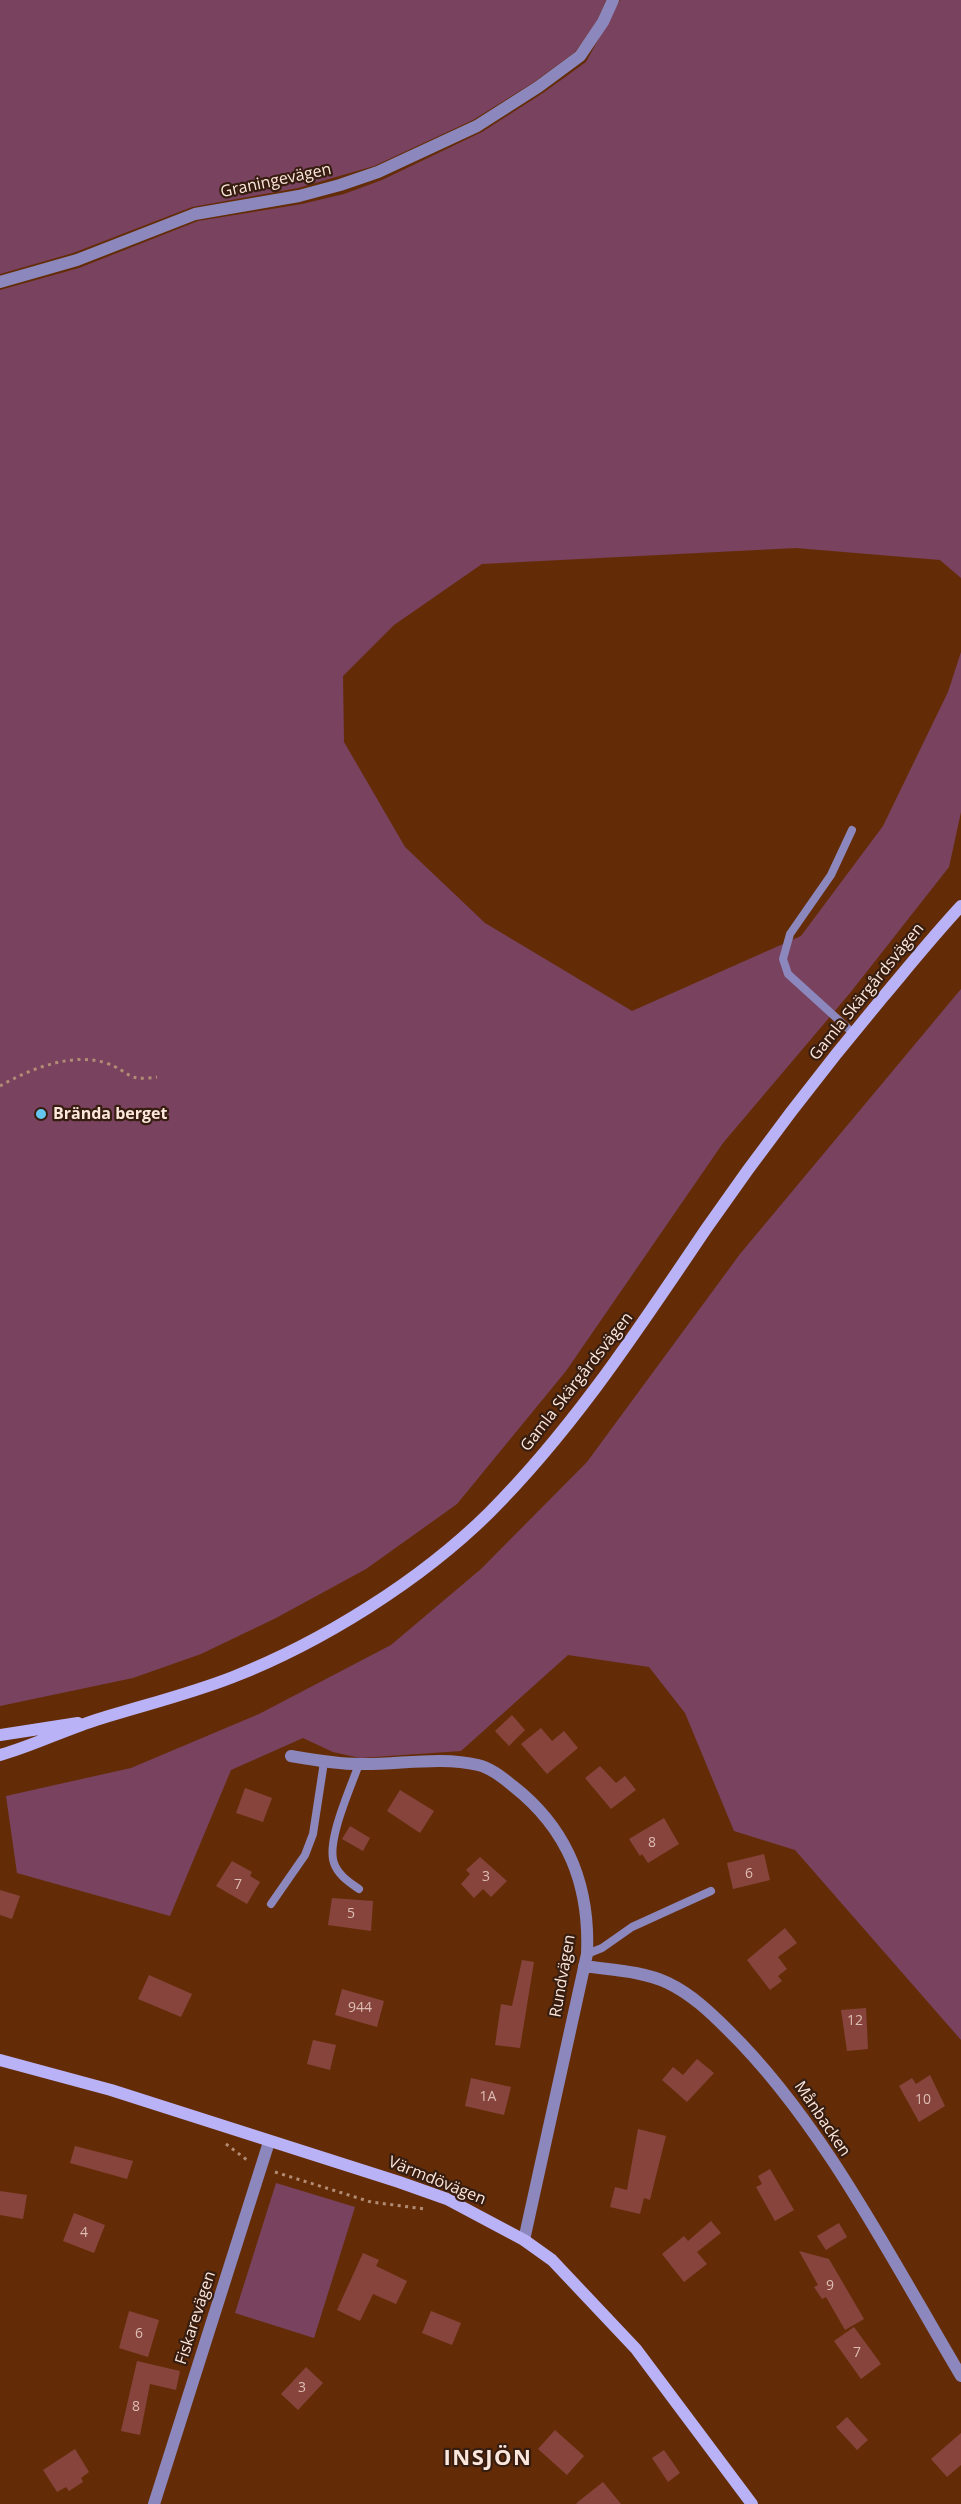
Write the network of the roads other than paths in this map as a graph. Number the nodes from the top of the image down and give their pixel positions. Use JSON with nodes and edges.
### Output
{"nodes":[{"id":1,"x":613,"y":0,"type":"edge"},
{"id":2,"x":0,"y":282,"type":"edge"},
{"id":3,"x":852,"y":830,"type":"dead end"},
{"id":4,"x":961,"y":906,"type":"edge"},
{"id":5,"x":853,"y":1033,"type":"junction"},
{"id":6,"x":91,"y":1722,"type":"junction"},
{"id":7,"x":0,"y":1735,"type":"edge"},
{"id":8,"x":0,"y":1755,"type":"edge"},
{"id":9,"x":291,"y":1756,"type":"dead end"},
{"id":10,"x":324,"y":1762,"type":"junction"},
{"id":11,"x":359,"y":1764,"type":"junction"},
{"id":12,"x":359,"y":1889,"type":"dead end"},
{"id":13,"x":711,"y":1891,"type":"dead end"},
{"id":14,"x":271,"y":1904,"type":"dead end"},
{"id":15,"x":585,"y":1960,"type":"junction"},
{"id":16,"x":0,"y":2060,"type":"edge"},
{"id":17,"x":269,"y":2142,"type":"junction"},
{"id":18,"x":524,"y":2240,"type":"junction"},
{"id":19,"x":961,"y":2376,"type":"edge"},
{"id":20,"x":154,"y":2504,"type":"edge"},
{"id":21,"x":752,"y":2504,"type":"edge"}],
"edges":[{"from":1,"to":2,"type":"street","name":"Graningevägen"},
{"from":3,"to":5,"type":"lane"},
{"from":4,"to":5,"type":"main road","name":"Gamla Skärgårdsvägen"},
{"from":5,"to":6,"type":"main road","name":"Gamla Skärgårdsvägen"},
{"from":6,"to":7,"type":"main road","name":"Gamla Skärgårdsvägen"},
{"from":6,"to":8,"type":"main road","name":"Gamla Skärgårdsvägen"},
{"from":9,"to":10,"type":"street","name":"Rundvägen"},
{"from":10,"to":11,"type":"street","name":"Rundvägen"},
{"from":10,"to":14,"type":"lane"},
{"from":11,"to":12,"type":"lane"},
{"from":11,"to":15,"type":"street","name":"Rundvägen"},
{"from":13,"to":15,"type":"lane"},
{"from":15,"to":18,"type":"street","name":"Rundvägen"},
{"from":15,"to":19,"type":"street","name":"Månbacken"},
{"from":16,"to":17,"type":"main road","name":"Värmdövägen"},
{"from":17,"to":18,"type":"main road","name":"Värmdövägen"},
{"from":17,"to":20,"type":"street","name":"Fiskarevägen"},
{"from":18,"to":21,"type":"main road","name":"Värmdövägen"}]}
